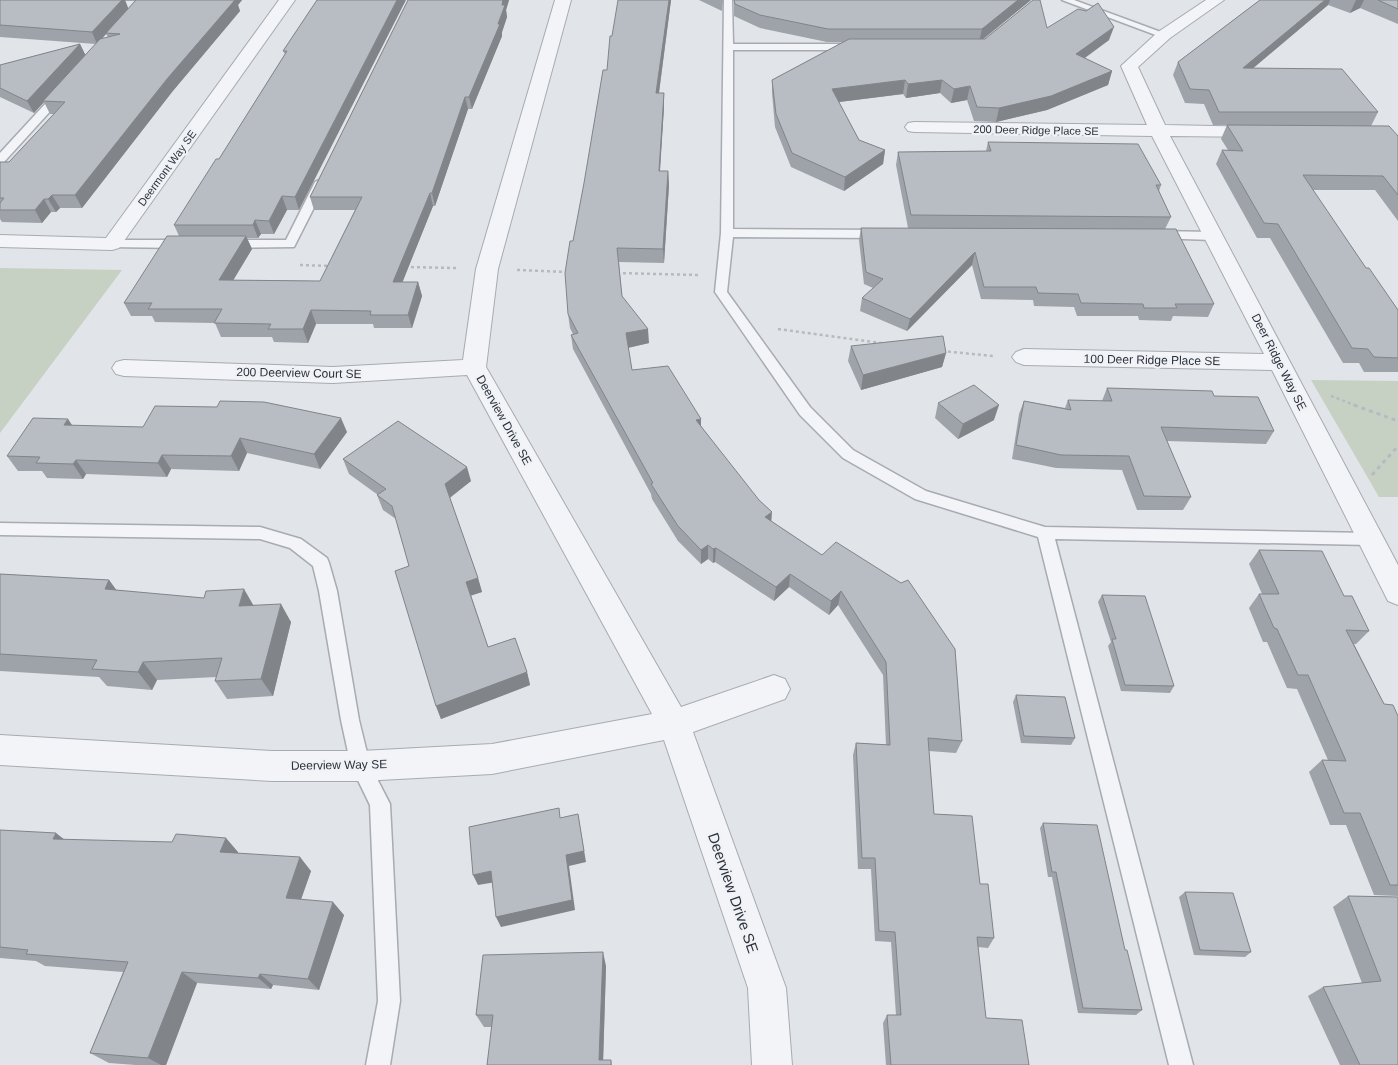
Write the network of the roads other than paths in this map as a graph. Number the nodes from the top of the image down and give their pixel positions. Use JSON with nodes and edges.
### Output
{"nodes":[{"id":1,"x":287,"y":0,"type":"edge"},
{"id":2,"x":563,"y":0,"type":"edge"},
{"id":3,"x":728,"y":0,"type":"edge"},
{"id":4,"x":1066,"y":0,"type":"edge"},
{"id":5,"x":1216,"y":0,"type":"edge"},
{"id":6,"x":1164,"y":36,"type":"junction"},
{"id":7,"x":728,"y":47,"type":"junction"},
{"id":8,"x":865,"y":47,"type":"edge"},
{"id":9,"x":66,"y":87,"type":"edge"},
{"id":10,"x":914,"y":127,"type":"dead end"},
{"id":11,"x":1158,"y":132,"type":"junction"},
{"id":12,"x":1278,"y":132,"type":"edge"},
{"id":13,"x":0,"y":160,"type":"edge"},
{"id":14,"x":325,"y":174,"type":"edge"},
{"id":15,"x":727,"y":233,"type":"junction"},
{"id":16,"x":895,"y":234,"type":"edge"},
{"id":17,"x":1143,"y":235,"type":"edge"},
{"id":18,"x":1212,"y":236,"type":"junction"},
{"id":19,"x":0,"y":241,"type":"edge"},
{"id":20,"x":112,"y":244,"type":"junction"},
{"id":21,"x":191,"y":244,"type":"edge"},
{"id":22,"x":211,"y":244,"type":"edge"},
{"id":23,"x":1024,"y":357,"type":"road end"},
{"id":24,"x":1280,"y":362,"type":"junction"},
{"id":25,"x":474,"y":367,"type":"junction"},
{"id":26,"x":124,"y":368,"type":"dead end"},
{"id":27,"x":0,"y":530,"type":"edge"},
{"id":28,"x":1045,"y":533,"type":"junction"},
{"id":29,"x":1370,"y":539,"type":"junction"},
{"id":30,"x":1398,"y":593,"type":"edge"},
{"id":31,"x":774,"y":689,"type":"dead end"},
{"id":32,"x":674,"y":724,"type":"junction"},
{"id":33,"x":0,"y":750,"type":"edge"},
{"id":34,"x":361,"y":766,"type":"junction"},
{"id":35,"x":378,"y":1065,"type":"edge"},
{"id":36,"x":772,"y":1065,"type":"edge"},
{"id":37,"x":1182,"y":1065,"type":"edge"}],
"edges":[{"from":1,"to":20,"type":"street","name":"Deermont Way SE"},
{"from":2,"to":25,"type":"street","name":"Deerview Drive SE"},
{"from":3,"to":7,"type":"lane"},
{"from":4,"to":6,"type":"lane"},
{"from":5,"to":6,"type":"street","name":"Deer Ridge Way SE"},
{"from":6,"to":11,"type":"street","name":"Deer Ridge Way SE"},
{"from":7,"to":8,"type":"lane"},
{"from":7,"to":15,"type":"lane"},
{"from":9,"to":13,"type":"lane"},
{"from":10,"to":11,"type":"street","name":"200 Deer Ridge Place SE"},
{"from":11,"to":12,"type":"street"},
{"from":11,"to":18,"type":"street","name":"Deer Ridge Way SE"},
{"from":14,"to":22,"type":"lane"},
{"from":15,"to":16,"type":"lane"},
{"from":15,"to":28,"type":"lane"},
{"from":17,"to":18,"type":"lane"},
{"from":18,"to":24,"type":"street","name":"Deer Ridge Way SE"},
{"from":19,"to":20,"type":"street"},
{"from":20,"to":21,"type":"lane"},
{"from":23,"to":24,"type":"street","name":"100 Deer Ridge Place SE"},
{"from":24,"to":29,"type":"street","name":"Deer Ridge Way SE"},
{"from":25,"to":26,"type":"street","name":"200 Deerview Court SE"},
{"from":25,"to":32,"type":"street","name":"Deerview Drive SE"},
{"from":27,"to":34,"type":"lane"},
{"from":28,"to":29,"type":"lane"},
{"from":28,"to":37,"type":"lane"},
{"from":29,"to":30,"type":"street","name":"Deer Ridge Way SE"},
{"from":31,"to":32,"type":"street"},
{"from":32,"to":34,"type":"street","name":"Deerview Way SE"},
{"from":32,"to":36,"type":"street","name":"Deerview Drive SE"},
{"from":33,"to":34,"type":"street","name":"Deerview Way SE"},
{"from":34,"to":35,"type":"lane"}]}
